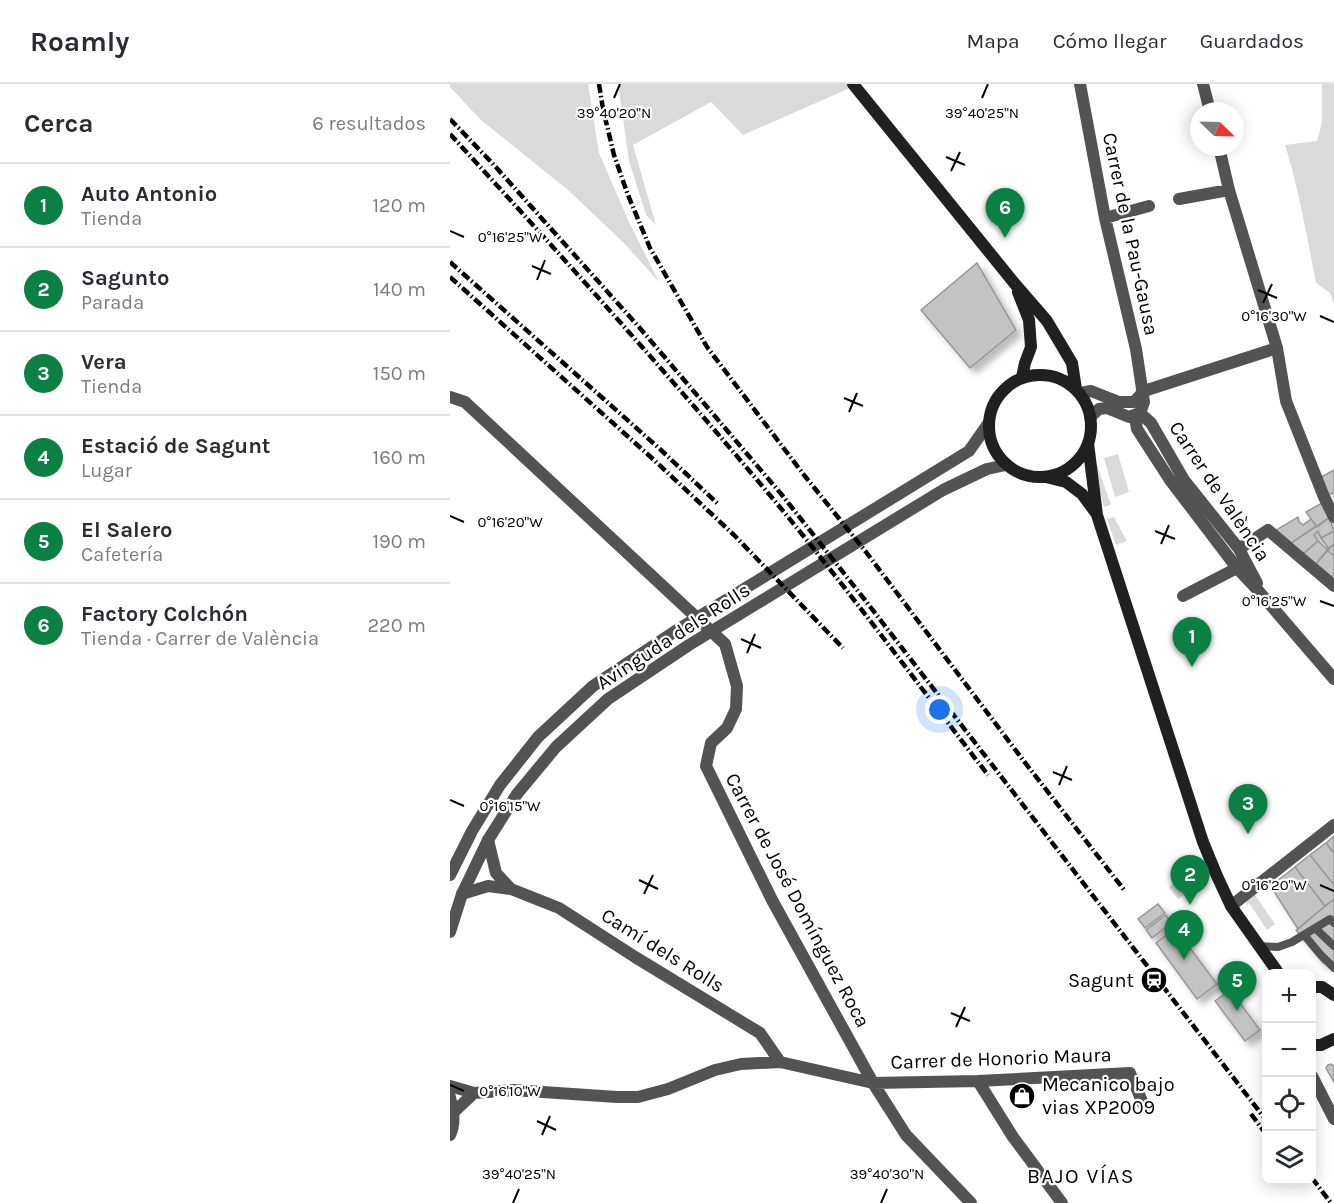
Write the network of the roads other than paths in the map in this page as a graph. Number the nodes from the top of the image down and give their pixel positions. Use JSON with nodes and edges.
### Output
{"nodes":[{"id":1,"x":853,"y":84,"type":"edge"},
{"id":2,"x":1080,"y":84,"type":"edge"},
{"id":3,"x":1203,"y":84,"type":"edge"},
{"id":4,"x":1208,"y":102,"type":"edge"},
{"id":5,"x":1221,"y":156,"type":"edge"},
{"id":6,"x":1229,"y":190,"type":"junction"},
{"id":7,"x":1179,"y":198,"type":"dead end"},
{"id":8,"x":1149,"y":206,"type":"dead end"},
{"id":9,"x":1105,"y":218,"type":"junction"},
{"id":10,"x":1015,"y":284,"type":"junction"},
{"id":11,"x":1277,"y":348,"type":"junction"},
{"id":12,"x":1022,"y":377,"type":"junction"},
{"id":13,"x":1078,"y":391,"type":"junction"},
{"id":14,"x":1143,"y":392,"type":"junction"},
{"id":15,"x":450,"y":397,"type":"edge"},
{"id":16,"x":1090,"y":417,"type":"junction"},
{"id":17,"x":1140,"y":418,"type":"junction"},
{"id":18,"x":988,"y":424,"type":"junction"},
{"id":19,"x":1088,"y":443,"type":"junction"},
{"id":20,"x":1006,"y":465,"type":"junction"},
{"id":21,"x":1045,"y":477,"type":"junction"},
{"id":22,"x":1097,"y":515,"type":"junction"},
{"id":23,"x":1334,"y":517,"type":"edge"},
{"id":24,"x":1239,"y":549,"type":"junction"},
{"id":25,"x":1237,"y":568,"type":"junction"},
{"id":26,"x":1334,"y":586,"type":"edge"},
{"id":27,"x":1255,"y":587,"type":"junction"},
{"id":28,"x":1183,"y":596,"type":"dead end"},
{"id":29,"x":1334,"y":679,"type":"edge"},
{"id":30,"x":1334,"y":825,"type":"edge"},
{"id":31,"x":488,"y":840,"type":"junction"},
{"id":32,"x":450,"y":875,"type":"edge"},
{"id":33,"x":511,"y":889,"type":"junction"},
{"id":34,"x":462,"y":894,"type":"junction"},
{"id":35,"x":1231,"y":906,"type":"junction"},
{"id":36,"x":1334,"y":923,"type":"edge"},
{"id":37,"x":1315,"y":928,"type":"junction"},
{"id":38,"x":450,"y":932,"type":"edge"},
{"id":39,"x":1305,"y":936,"type":"junction"},
{"id":40,"x":1260,"y":946,"type":"junction"},
{"id":41,"x":1334,"y":946,"type":"edge"},
{"id":42,"x":1334,"y":968,"type":"edge"},
{"id":43,"x":1277,"y":969,"type":"edge"},
{"id":44,"x":1316,"y":987,"type":"edge"},
{"id":45,"x":1333,"y":990,"type":"edge"},
{"id":46,"x":1334,"y":1039,"type":"edge"},
{"id":47,"x":1316,"y":1046,"type":"edge"},
{"id":48,"x":780,"y":1062,"type":"junction"},
{"id":49,"x":1312,"y":1077,"type":"edge"},
{"id":50,"x":978,"y":1081,"type":"junction"},
{"id":51,"x":873,"y":1083,"type":"junction"},
{"id":52,"x":450,"y":1086,"type":"edge"},
{"id":53,"x":474,"y":1093,"type":"junction"},
{"id":54,"x":450,"y":1097,"type":"edge"},
{"id":55,"x":1144,"y":1106,"type":"dead end"},
{"id":56,"x":454,"y":1112,"type":"junction"},
{"id":57,"x":1334,"y":1119,"type":"edge"},
{"id":58,"x":450,"y":1136,"type":"edge"},
{"id":59,"x":971,"y":1203,"type":"edge"},
{"id":60,"x":1062,"y":1203,"type":"edge"}],
"edges":[{"from":1,"to":10,"type":"main road"},
{"from":2,"to":9,"type":"street","name":"Carrer de la Pau-Gausa"},
{"from":3,"to":4,"type":"street"},
{"from":5,"to":6,"type":"street"},
{"from":6,"to":7,"type":"street"},
{"from":6,"to":11,"type":"street"},
{"from":8,"to":9,"type":"street"},
{"from":9,"to":14,"type":"street","name":"Carrer de la Pau-Gausa"},
{"from":10,"to":12,"type":"main road"},
{"from":10,"to":13,"type":"main road"},
{"from":11,"to":14,"type":"street"},
{"from":11,"to":23,"type":"street"},
{"from":12,"to":13,"type":"main road"},
{"from":12,"to":18,"type":"main road"},
{"from":13,"to":14,"type":"street"},
{"from":13,"to":16,"type":"main road"},
{"from":14,"to":17,"type":"street"},
{"from":15,"to":51,"type":"street","name":"Carrer de José Domínguez Roca"},
{"from":16,"to":17,"type":"street"},
{"from":16,"to":19,"type":"main road"},
{"from":17,"to":24,"type":"street","name":"Carrer de València"},
{"from":17,"to":25,"type":"street","name":"Carrer de València"},
{"from":18,"to":20,"type":"main road"},
{"from":18,"to":32,"type":"street","name":"Avinguda dels Rolls"},
{"from":19,"to":21,"type":"main road"},
{"from":19,"to":22,"type":"main road"},
{"from":20,"to":21,"type":"main road"},
{"from":20,"to":31,"type":"street","name":"Avinguda dels Rolls"},
{"from":21,"to":22,"type":"main road"},
{"from":22,"to":35,"type":"main road"},
{"from":24,"to":26,"type":"street"},
{"from":24,"to":27,"type":"street","name":"Carrer de València"},
{"from":25,"to":27,"type":"street","name":"Carrer de València"},
{"from":25,"to":28,"type":"street"},
{"from":27,"to":29,"type":"street","name":"Carrer de València"},
{"from":30,"to":35,"type":"street"},
{"from":31,"to":33,"type":"street"},
{"from":31,"to":34,"type":"street","name":"Avinguda dels Rolls"},
{"from":33,"to":34,"type":"street"},
{"from":33,"to":48,"type":"street","name":"Camí dels Rolls"},
{"from":34,"to":38,"type":"street","name":"Avinguda dels Rolls"},
{"from":35,"to":40,"type":"main road"},
{"from":36,"to":37,"type":"lane"},
{"from":37,"to":39,"type":"lane"},
{"from":37,"to":41,"type":"lane"},
{"from":39,"to":40,"type":"lane"},
{"from":39,"to":42,"type":"lane"},
{"from":40,"to":43,"type":"main road"},
{"from":44,"to":45,"type":"main road"},
{"from":46,"to":47,"type":"main road"},
{"from":48,"to":51,"type":"street","name":"Carrer de Honorio Maura"},
{"from":48,"to":53,"type":"street","name":"Carrer de Honorio Maura"},
{"from":49,"to":57,"type":"street"},
{"from":50,"to":51,"type":"street","name":"Carrer de Honorio Maura"},
{"from":50,"to":55,"type":"street","name":"Carrer de Honorio Maura"},
{"from":50,"to":60,"type":"street"},
{"from":51,"to":59,"type":"street"},
{"from":52,"to":53,"type":"street"},
{"from":53,"to":56,"type":"street"},
{"from":54,"to":56,"type":"street"},
{"from":56,"to":58,"type":"street"}]}
